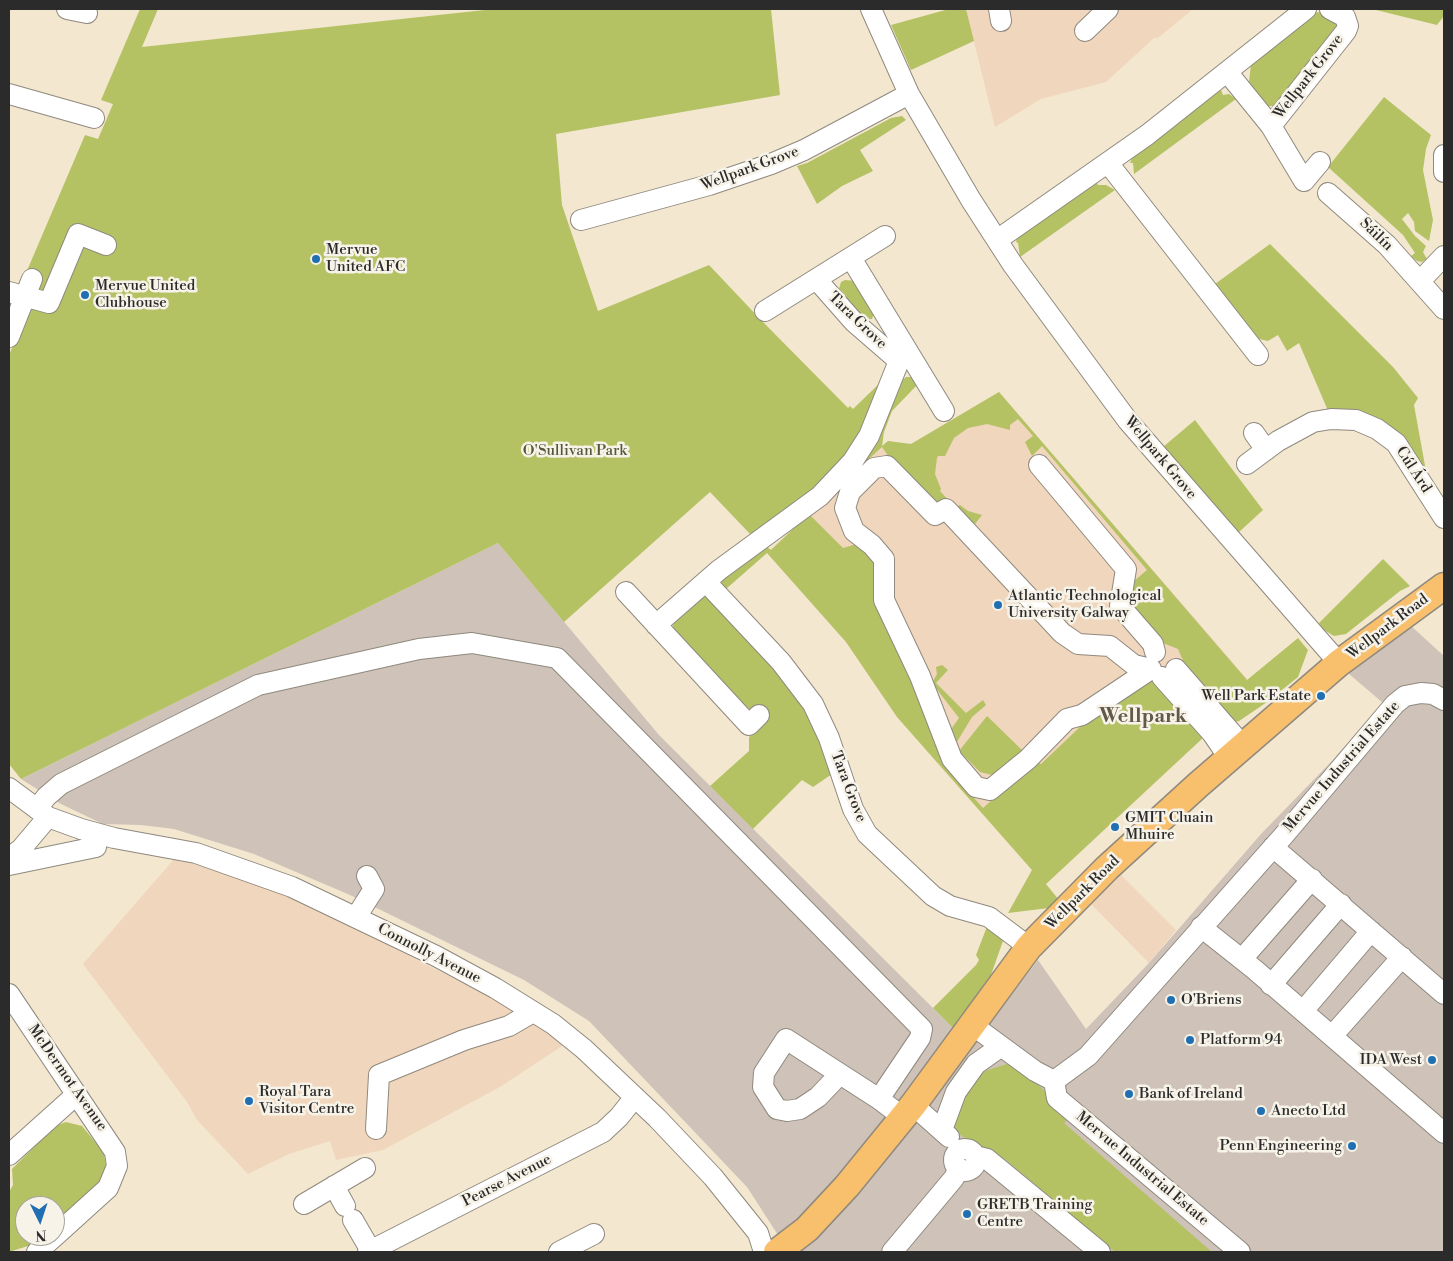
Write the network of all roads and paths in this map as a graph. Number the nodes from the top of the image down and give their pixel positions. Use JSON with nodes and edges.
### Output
{"nodes":[{"id":1,"x":67,"y":9,"type":"edge"},
{"id":2,"x":872,"y":9,"type":"edge"},
{"id":3,"x":1108,"y":9,"type":"edge"},
{"id":4,"x":1306,"y":9,"type":"edge"},
{"id":5,"x":1330,"y":9,"type":"edge"},
{"id":6,"x":87,"y":13,"type":"dead end"},
{"id":7,"x":1085,"y":31,"type":"dead end"},
{"id":8,"x":1228,"y":73,"type":"junction"},
{"id":9,"x":9,"y":94,"type":"edge"},
{"id":10,"x":909,"y":94,"type":"junction"},
{"id":11,"x":94,"y":118,"type":"dead end"},
{"id":12,"x":1271,"y":126,"type":"junction"},
{"id":13,"x":1444,"y":155,"type":"edge"},
{"id":14,"x":1320,"y":162,"type":"dead end"},
{"id":15,"x":1108,"y":163,"type":"junction"},
{"id":16,"x":1444,"y":172,"type":"edge"},
{"id":17,"x":1327,"y":195,"type":"dead end"},
{"id":18,"x":582,"y":220,"type":"dead end"},
{"id":19,"x":885,"y":236,"type":"dead end"},
{"id":20,"x":997,"y":240,"type":"junction"},
{"id":21,"x":106,"y":245,"type":"dead end"},
{"id":22,"x":1444,"y":256,"type":"edge"},
{"id":23,"x":851,"y":258,"type":"junction"},
{"id":24,"x":817,"y":280,"type":"junction"},
{"id":25,"x":1420,"y":281,"type":"junction"},
{"id":26,"x":22,"y":289,"type":"edge"},
{"id":27,"x":1444,"y":310,"type":"edge"},
{"id":28,"x":765,"y":311,"type":"dead end"},
{"id":29,"x":9,"y":338,"type":"edge"},
{"id":30,"x":1258,"y":355,"type":"dead end"},
{"id":31,"x":904,"y":357,"type":"junction"},
{"id":32,"x":944,"y":411,"type":"dead end"},
{"id":33,"x":1254,"y":433,"type":"dead end"},
{"id":34,"x":1266,"y":450,"type":"junction"},
{"id":35,"x":1247,"y":464,"type":"dead end"},
{"id":36,"x":1039,"y":465,"type":"dead end"},
{"id":37,"x":1444,"y":518,"type":"edge"},
{"id":38,"x":706,"y":582,"type":"junction"},
{"id":39,"x":1444,"y":586,"type":"edge"},
{"id":40,"x":626,"y":592,"type":"dead end"},
{"id":41,"x":656,"y":625,"type":"junction"},
{"id":42,"x":1339,"y":663,"type":"junction"},
{"id":43,"x":1161,"y":667,"type":"junction"},
{"id":44,"x":1444,"y":700,"type":"edge"},
{"id":45,"x":760,"y":715,"type":"dead end"},
{"id":46,"x":1236,"y":752,"type":"junction"},
{"id":47,"x":9,"y":788,"type":"edge"},
{"id":48,"x":42,"y":813,"type":"junction"},
{"id":49,"x":96,"y":847,"type":"dead end"},
{"id":50,"x":1273,"y":847,"type":"junction"},
{"id":51,"x":9,"y":858,"type":"edge"},
{"id":52,"x":9,"y":864,"type":"edge"},
{"id":53,"x":367,"y":876,"type":"dead end"},
{"id":54,"x":1312,"y":879,"type":"junction"},
{"id":55,"x":1341,"y":904,"type":"junction"},
{"id":56,"x":356,"y":917,"type":"junction"},
{"id":57,"x":1201,"y":927,"type":"junction"},
{"id":58,"x":1372,"y":930,"type":"junction"},
{"id":59,"x":1029,"y":947,"type":"junction"},
{"id":60,"x":1402,"y":957,"type":"junction"},
{"id":61,"x":1242,"y":959,"type":"junction"},
{"id":62,"x":1271,"y":985,"type":"junction"},
{"id":63,"x":9,"y":994,"type":"edge"},
{"id":64,"x":1444,"y":994,"type":"edge"},
{"id":65,"x":1302,"y":1011,"type":"junction"},
{"id":66,"x":533,"y":1012,"type":"junction"},
{"id":67,"x":972,"y":1024,"type":"junction"},
{"id":68,"x":1332,"y":1036,"type":"junction"},
{"id":69,"x":1000,"y":1047,"type":"junction"},
{"id":70,"x":839,"y":1075,"type":"junction"},
{"id":71,"x":1054,"y":1081,"type":"junction"},
{"id":72,"x":77,"y":1094,"type":"junction"},
{"id":73,"x":635,"y":1097,"type":"junction"},
{"id":74,"x":879,"y":1098,"type":"junction"},
{"id":75,"x":908,"y":1112,"type":"junction"},
{"id":76,"x":376,"y":1129,"type":"dead end"},
{"id":77,"x":942,"y":1130,"type":"junction"},
{"id":78,"x":1444,"y":1133,"type":"edge"},
{"id":79,"x":10,"y":1151,"type":"edge"},
{"id":80,"x":965,"y":1158,"type":"junction"},
{"id":81,"x":365,"y":1168,"type":"dead end"},
{"id":82,"x":334,"y":1186,"type":"junction"},
{"id":83,"x":304,"y":1204,"type":"dead end"},
{"id":84,"x":65,"y":1227,"type":"edge"},
{"id":85,"x":594,"y":1234,"type":"dead end"},
{"id":86,"x":370,"y":1252,"type":"edge"},
{"id":87,"x":559,"y":1252,"type":"edge"},
{"id":88,"x":764,"y":1252,"type":"edge"},
{"id":89,"x":777,"y":1252,"type":"edge"},
{"id":90,"x":892,"y":1252,"type":"edge"},
{"id":91,"x":1100,"y":1252,"type":"edge"},
{"id":92,"x":1240,"y":1252,"type":"edge"}],
"edges":[{"from":1,"to":6,"type":"street"},
{"from":2,"to":10,"type":"street","name":"Wellpark Grove"},
{"from":3,"to":7,"type":"street"},
{"from":4,"to":8,"type":"street"},
{"from":5,"to":12,"type":"street","name":"Wellpark Grove"},
{"from":8,"to":12,"type":"street","name":"Wellpark Grove"},
{"from":8,"to":15,"type":"street"},
{"from":9,"to":11,"type":"street"},
{"from":10,"to":18,"type":"street","name":"Wellpark Grove"},
{"from":10,"to":20,"type":"street","name":"Wellpark Grove"},
{"from":12,"to":14,"type":"street","name":"Wellpark Grove"},
{"from":13,"to":16,"type":"street"},
{"from":15,"to":20,"type":"street"},
{"from":15,"to":30,"type":"street"},
{"from":17,"to":25,"type":"street","name":"Sáilín"},
{"from":19,"to":23,"type":"street","name":"Tara Grove"},
{"from":20,"to":42,"type":"street","name":"Wellpark Grove"},
{"from":21,"to":26,"type":"street"},
{"from":22,"to":25,"type":"street"},
{"from":23,"to":24,"type":"street","name":"Tara Grove"},
{"from":23,"to":31,"type":"street","name":"Tara Grove"},
{"from":24,"to":28,"type":"street","name":"Tara Grove"},
{"from":24,"to":31,"type":"street","name":"Tara Grove"},
{"from":25,"to":27,"type":"street","name":"Sáilín"},
{"from":26,"to":29,"type":"street"},
{"from":31,"to":32,"type":"street","name":"Tara Grove"},
{"from":31,"to":38,"type":"street","name":"Tara Grove"},
{"from":33,"to":34,"type":"street"},
{"from":34,"to":35,"type":"street","name":"Cúl Árd"},
{"from":34,"to":37,"type":"street","name":"Cúl Árd"},
{"from":36,"to":43,"type":"street"},
{"from":38,"to":41,"type":"street","name":"Tara Grove"},
{"from":38,"to":59,"type":"street","name":"Tara Grove"},
{"from":39,"to":42,"type":"main road","name":"Wellpark Road"},
{"from":40,"to":41,"type":"street"},
{"from":41,"to":45,"type":"street"},
{"from":42,"to":46,"type":"main road","name":"Wellpark Road"},
{"from":43,"to":43,"type":"street"},
{"from":43,"to":46,"type":"street"},
{"from":44,"to":50,"type":"street","name":"Mervue Industrial Estate"},
{"from":46,"to":59,"type":"main road","name":"Wellpark Road"},
{"from":47,"to":48,"type":"street","name":"Connolly Avenue"},
{"from":48,"to":51,"type":"street"},
{"from":48,"to":56,"type":"street","name":"Connolly Avenue"},
{"from":48,"to":74,"type":"street"},
{"from":49,"to":52,"type":"street"},
{"from":50,"to":54,"type":"street","name":"Mervue Industrial Estate"},
{"from":50,"to":57,"type":"street","name":"Mervue Industrial Estate"},
{"from":53,"to":56,"type":"street"},
{"from":54,"to":55,"type":"street","name":"Mervue Industrial Estate"},
{"from":54,"to":61,"type":"street"},
{"from":55,"to":58,"type":"street","name":"Mervue Industrial Estate"},
{"from":55,"to":62,"type":"street"},
{"from":56,"to":66,"type":"street","name":"Connolly Avenue"},
{"from":57,"to":61,"type":"street"},
{"from":57,"to":71,"type":"street","name":"Mervue Industrial Estate"},
{"from":58,"to":60,"type":"street","name":"Mervue Industrial Estate"},
{"from":58,"to":65,"type":"street"},
{"from":59,"to":67,"type":"main road","name":"Wellpark Road"},
{"from":60,"to":64,"type":"street","name":"Mervue Industrial Estate"},
{"from":60,"to":68,"type":"street"},
{"from":61,"to":62,"type":"street"},
{"from":62,"to":65,"type":"street"},
{"from":63,"to":72,"type":"street","name":"McDermot Avenue"},
{"from":65,"to":68,"type":"street"},
{"from":66,"to":73,"type":"street","name":"Connolly Avenue"},
{"from":66,"to":76,"type":"street"},
{"from":67,"to":69,"type":"street"},
{"from":67,"to":75,"type":"main road","name":"Wellpark Road"},
{"from":68,"to":78,"type":"street"},
{"from":69,"to":71,"type":"street"},
{"from":69,"to":77,"type":"street"},
{"from":70,"to":70,"type":"street"},
{"from":70,"to":74,"type":"street"},
{"from":71,"to":92,"type":"street","name":"Mervue Industrial Estate"},
{"from":72,"to":79,"type":"street"},
{"from":72,"to":84,"type":"street","name":"McDermot Avenue"},
{"from":73,"to":86,"type":"street","name":"Pearse Avenue"},
{"from":73,"to":88,"type":"street","name":"Connolly Avenue"},
{"from":74,"to":75,"type":"street"},
{"from":75,"to":77,"type":"street"},
{"from":75,"to":89,"type":"main road","name":"Wellpark Road"},
{"from":77,"to":80,"type":"street"},
{"from":80,"to":90,"type":"street"},
{"from":80,"to":91,"type":"street"},
{"from":81,"to":82,"type":"street"},
{"from":82,"to":83,"type":"street"},
{"from":82,"to":86,"type":"street"},
{"from":85,"to":87,"type":"street"}]}
